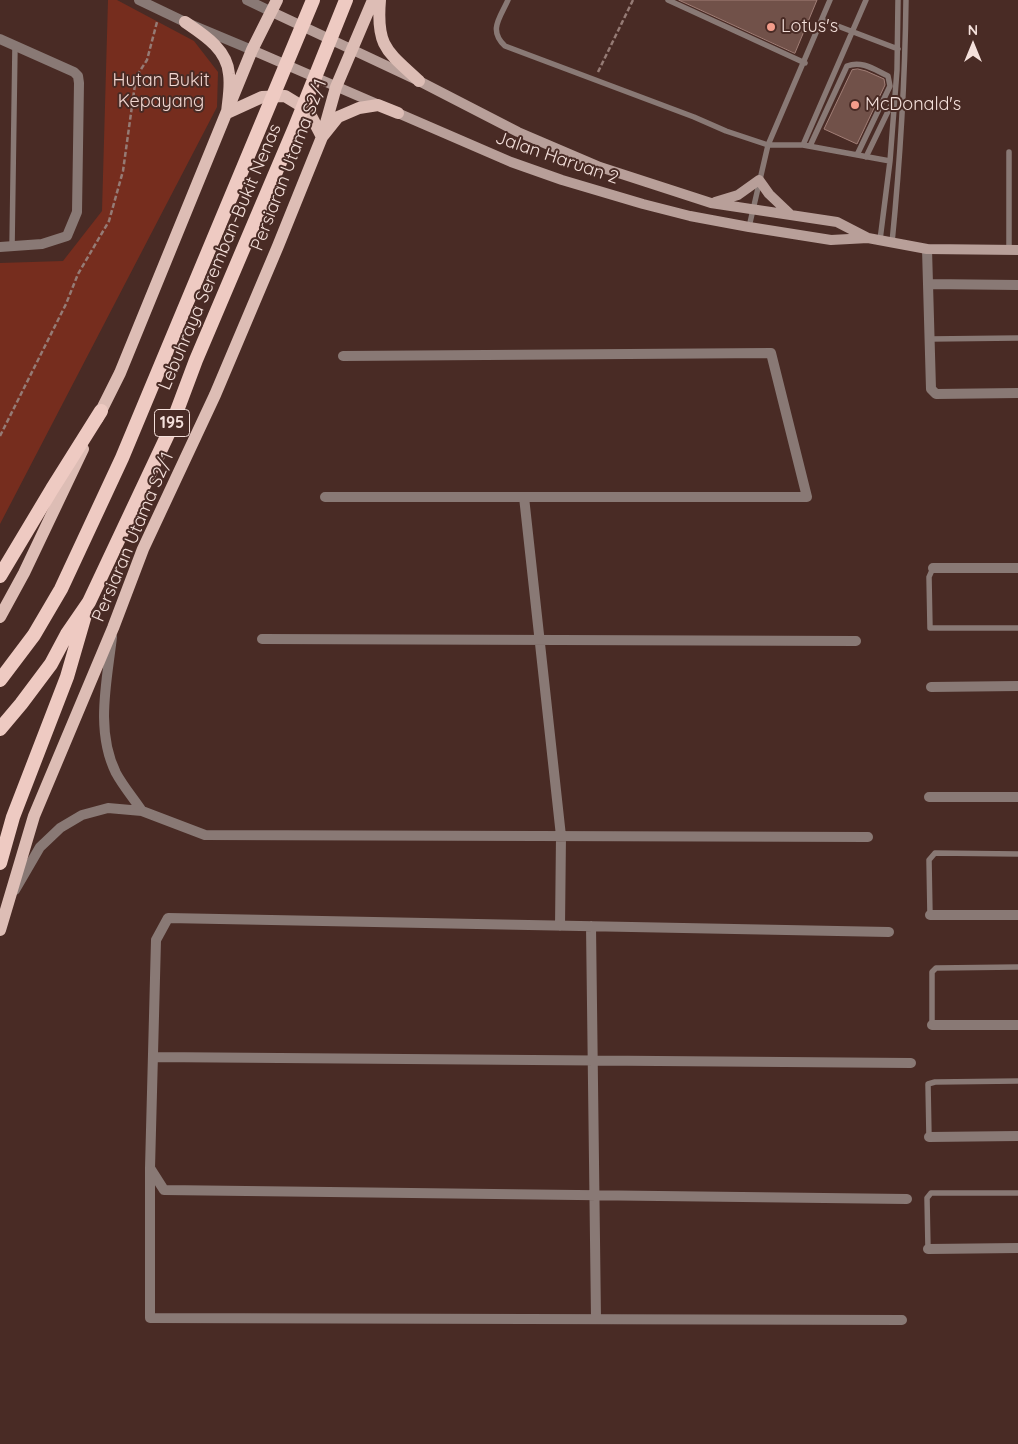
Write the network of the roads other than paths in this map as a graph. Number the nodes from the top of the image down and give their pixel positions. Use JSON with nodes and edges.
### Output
{"nodes":[{"id":1,"x":139,"y":0,"type":"edge"},
{"id":2,"x":247,"y":0,"type":"edge"},
{"id":3,"x":313,"y":0,"type":"edge"},
{"id":4,"x":346,"y":0,"type":"edge"},
{"id":5,"x":373,"y":0,"type":"edge"},
{"id":6,"x":380,"y":0,"type":"edge"},
{"id":7,"x":508,"y":0,"type":"edge"},
{"id":8,"x":668,"y":0,"type":"edge"},
{"id":9,"x":830,"y":0,"type":"edge"},
{"id":10,"x":866,"y":0,"type":"edge"},
{"id":11,"x":898,"y":0,"type":"edge"},
{"id":12,"x":906,"y":0,"type":"edge"},
{"id":13,"x":275,"y":6,"type":"edge"},
{"id":14,"x":822,"y":20,"type":"junction"},
{"id":15,"x":185,"y":22,"type":"junction"},
{"id":16,"x":853,"y":32,"type":"junction"},
{"id":17,"x":0,"y":39,"type":"edge"},
{"id":18,"x":15,"y":46,"type":"junction"},
{"id":19,"x":898,"y":49,"type":"junction"},
{"id":20,"x":252,"y":50,"type":"junction"},
{"id":21,"x":352,"y":50,"type":"junction"},
{"id":22,"x":804,"y":63,"type":"junction"},
{"id":23,"x":419,"y":81,"type":"junction"},
{"id":24,"x":336,"y":87,"type":"junction"},
{"id":25,"x":895,"y":97,"type":"junction"},
{"id":26,"x":227,"y":113,"type":"junction"},
{"id":27,"x":398,"y":113,"type":"junction"},
{"id":28,"x":322,"y":136,"type":"junction"},
{"id":29,"x":768,"y":145,"type":"junction"},
{"id":30,"x":803,"y":145,"type":"junction"},
{"id":31,"x":810,"y":146,"type":"junction"},
{"id":32,"x":1010,"y":152,"type":"dead end"},
{"id":33,"x":857,"y":155,"type":"junction"},
{"id":34,"x":866,"y":157,"type":"junction"},
{"id":35,"x":890,"y":161,"type":"junction"},
{"id":36,"x":759,"y":180,"type":"junction"},
{"id":37,"x":711,"y":203,"type":"junction"},
{"id":38,"x":753,"y":210,"type":"junction"},
{"id":39,"x":790,"y":215,"type":"junction"},
{"id":40,"x":749,"y":227,"type":"junction"},
{"id":41,"x":868,"y":238,"type":"junction"},
{"id":42,"x":880,"y":240,"type":"junction"},
{"id":43,"x":892,"y":243,"type":"junction"},
{"id":44,"x":0,"y":246,"type":"edge"},
{"id":45,"x":12,"y":247,"type":"junction"},
{"id":46,"x":926,"y":249,"type":"junction"},
{"id":47,"x":1014,"y":250,"type":"edge"},
{"id":48,"x":928,"y":284,"type":"junction"},
{"id":49,"x":1018,"y":285,"type":"edge"},
{"id":50,"x":1018,"y":338,"type":"edge"},
{"id":51,"x":930,"y":339,"type":"junction"},
{"id":52,"x":343,"y":356,"type":"dead end"},
{"id":53,"x":1018,"y":393,"type":"edge"},
{"id":54,"x":101,"y":411,"type":"junction"},
{"id":55,"x":326,"y":497,"type":"dead end"},
{"id":56,"x":524,"y":497,"type":"junction"},
{"id":57,"x":933,"y":568,"type":"joint"},
{"id":58,"x":1018,"y":568,"type":"edge"},
{"id":59,"x":0,"y":576,"type":"edge"},
{"id":60,"x":89,"y":602,"type":"junction"},
{"id":61,"x":0,"y":617,"type":"edge"},
{"id":62,"x":113,"y":628,"type":"junction"},
{"id":63,"x":1018,"y":628,"type":"edge"},
{"id":64,"x":262,"y":639,"type":"dead end"},
{"id":65,"x":540,"y":640,"type":"junction"},
{"id":66,"x":856,"y":641,"type":"dead end"},
{"id":67,"x":0,"y":680,"type":"edge"},
{"id":68,"x":1018,"y":686,"type":"edge"},
{"id":69,"x":931,"y":687,"type":"dead end"},
{"id":70,"x":0,"y":729,"type":"edge"},
{"id":71,"x":929,"y":797,"type":"dead end"},
{"id":72,"x":1018,"y":797,"type":"edge"},
{"id":73,"x":142,"y":811,"type":"junction"},
{"id":74,"x":561,"y":836,"type":"junction"},
{"id":75,"x":868,"y":837,"type":"dead end"},
{"id":76,"x":1018,"y":854,"type":"edge"},
{"id":77,"x":0,"y":863,"type":"edge"},
{"id":78,"x":9,"y":900,"type":"junction"},
{"id":79,"x":930,"y":915,"type":"joint"},
{"id":80,"x":1018,"y":915,"type":"edge"},
{"id":81,"x":560,"y":926,"type":"junction"},
{"id":82,"x":591,"y":926,"type":"junction"},
{"id":83,"x":0,"y":930,"type":"edge"},
{"id":84,"x":889,"y":932,"type":"dead end"},
{"id":85,"x":1018,"y":967,"type":"edge"},
{"id":86,"x":932,"y":1025,"type":"joint"},
{"id":87,"x":1018,"y":1025,"type":"edge"},
{"id":88,"x":152,"y":1057,"type":"junction"},
{"id":89,"x":592,"y":1060,"type":"junction"},
{"id":90,"x":910,"y":1063,"type":"dead end"},
{"id":91,"x":1018,"y":1081,"type":"edge"},
{"id":92,"x":1018,"y":1136,"type":"edge"},
{"id":93,"x":929,"y":1137,"type":"joint"},
{"id":94,"x":150,"y":1168,"type":"junction"},
{"id":95,"x":1018,"y":1193,"type":"edge"},
{"id":96,"x":594,"y":1195,"type":"junction"},
{"id":97,"x":907,"y":1200,"type":"dead end"},
{"id":98,"x":928,"y":1248,"type":"joint"},
{"id":99,"x":1018,"y":1248,"type":"edge"},
{"id":100,"x":596,"y":1318,"type":"junction"},
{"id":101,"x":902,"y":1320,"type":"dead end"}],
"edges":[{"from":1,"to":15,"type":"street"},
{"from":2,"to":13,"type":"street"},
{"from":3,"to":67,"type":"highway","name":"Lebuhraya Seremban-Bukit Nenas","number":"195"},
{"from":4,"to":60,"type":"highway","name":"Lebuhraya Seremban-Bukit Nenas","number":"195"},
{"from":5,"to":21,"type":"main road","name":"Persiaran Utama S2/1"},
{"from":6,"to":23,"type":"main road"},
{"from":7,"to":29,"type":"lane"},
{"from":8,"to":22,"type":"lane"},
{"from":9,"to":14,"type":"lane"},
{"from":10,"to":16,"type":"lane"},
{"from":11,"to":19,"type":"lane"},
{"from":12,"to":43,"type":"lane"},
{"from":13,"to":20,"type":"main road"},
{"from":13,"to":21,"type":"main road","name":"Jalan Haruan 2"},
{"from":14,"to":16,"type":"lane"},
{"from":14,"to":22,"type":"lane"},
{"from":15,"to":20,"type":"street"},
{"from":15,"to":26,"type":"main road"},
{"from":16,"to":19,"type":"lane"},
{"from":16,"to":30,"type":"lane"},
{"from":17,"to":18,"type":"street"},
{"from":18,"to":45,"type":"lane"},
{"from":18,"to":45,"type":"street"},
{"from":19,"to":25,"type":"lane"},
{"from":20,"to":24,"type":"main road","name":"Jalan Haruan 2"},
{"from":20,"to":26,"type":"main road"},
{"from":21,"to":23,"type":"main road","name":"Jalan Haruan 2"},
{"from":21,"to":24,"type":"main road","name":"Persiaran Utama S2/1"},
{"from":22,"to":29,"type":"lane"},
{"from":23,"to":37,"type":"main road","name":"Jalan Haruan 2"},
{"from":24,"to":27,"type":"main road","name":"Jalan Haruan 2"},
{"from":24,"to":28,"type":"main road","name":"Persiaran Utama S2/1"},
{"from":25,"to":34,"type":"lane"},
{"from":25,"to":35,"type":"lane"},
{"from":26,"to":28,"type":"main road"},
{"from":26,"to":54,"type":"main road"},
{"from":27,"to":28,"type":"main road"},
{"from":27,"to":40,"type":"main road","name":"Jalan Haruan 2"},
{"from":28,"to":62,"type":"main road","name":"Persiaran Utama S2/1"},
{"from":29,"to":30,"type":"lane"},
{"from":29,"to":36,"type":"lane"},
{"from":30,"to":31,"type":"lane"},
{"from":31,"to":33,"type":"lane"},
{"from":31,"to":33,"type":"lane"},
{"from":32,"to":47,"type":"lane"},
{"from":33,"to":34,"type":"lane"},
{"from":34,"to":35,"type":"lane"},
{"from":35,"to":42,"type":"lane"},
{"from":36,"to":37,"type":"main road"},
{"from":36,"to":38,"type":"lane"},
{"from":36,"to":39,"type":"main road"},
{"from":37,"to":38,"type":"main road","name":"Jalan Haruan 2"},
{"from":38,"to":39,"type":"main road","name":"Jalan Haruan 2"},
{"from":38,"to":40,"type":"lane"},
{"from":39,"to":41,"type":"main road","name":"Jalan Haruan 2"},
{"from":40,"to":41,"type":"main road","name":"Jalan Haruan 2"},
{"from":41,"to":42,"type":"main road","name":"Jalan Haruan 2"},
{"from":42,"to":43,"type":"main road","name":"Jalan Haruan 2"},
{"from":43,"to":46,"type":"main road","name":"Jalan Haruan 2"},
{"from":44,"to":45,"type":"street"},
{"from":46,"to":47,"type":"main road","name":"Jalan Haruan 2"},
{"from":46,"to":48,"type":"street"},
{"from":48,"to":49,"type":"street"},
{"from":48,"to":51,"type":"street"},
{"from":50,"to":51,"type":"lane"},
{"from":51,"to":53,"type":"street"},
{"from":52,"to":56,"type":"street"},
{"from":54,"to":59,"type":"highway"},
{"from":54,"to":61,"type":"main road"},
{"from":55,"to":56,"type":"street"},
{"from":56,"to":65,"type":"street"},
{"from":57,"to":58,"type":"street"},
{"from":57,"to":63,"type":"lane"},
{"from":60,"to":70,"type":"highway","name":"Lebuhraya Seremban-Bukit Nenas","number":"195"},
{"from":60,"to":77,"type":"highway"},
{"from":62,"to":73,"type":"street"},
{"from":62,"to":78,"type":"main road","name":"Persiaran Utama S2/1"},
{"from":64,"to":65,"type":"street"},
{"from":65,"to":66,"type":"street"},
{"from":65,"to":74,"type":"street"},
{"from":68,"to":69,"type":"street"},
{"from":71,"to":72,"type":"street"},
{"from":73,"to":74,"type":"street"},
{"from":73,"to":78,"type":"street"},
{"from":74,"to":75,"type":"street"},
{"from":74,"to":81,"type":"street"},
{"from":76,"to":79,"type":"lane"},
{"from":78,"to":83,"type":"main road","name":"Persiaran Utama S2/1"},
{"from":79,"to":80,"type":"street"},
{"from":81,"to":82,"type":"street"},
{"from":81,"to":88,"type":"street"},
{"from":82,"to":84,"type":"street"},
{"from":82,"to":89,"type":"street"},
{"from":85,"to":86,"type":"lane"},
{"from":86,"to":87,"type":"street"},
{"from":88,"to":89,"type":"street"},
{"from":88,"to":94,"type":"street"},
{"from":89,"to":90,"type":"street"},
{"from":89,"to":96,"type":"street"},
{"from":91,"to":93,"type":"lane"},
{"from":92,"to":93,"type":"street"},
{"from":94,"to":96,"type":"street"},
{"from":94,"to":100,"type":"street"},
{"from":95,"to":98,"type":"lane"},
{"from":96,"to":97,"type":"street"},
{"from":96,"to":100,"type":"street"},
{"from":98,"to":99,"type":"street"},
{"from":100,"to":101,"type":"street"}]}
